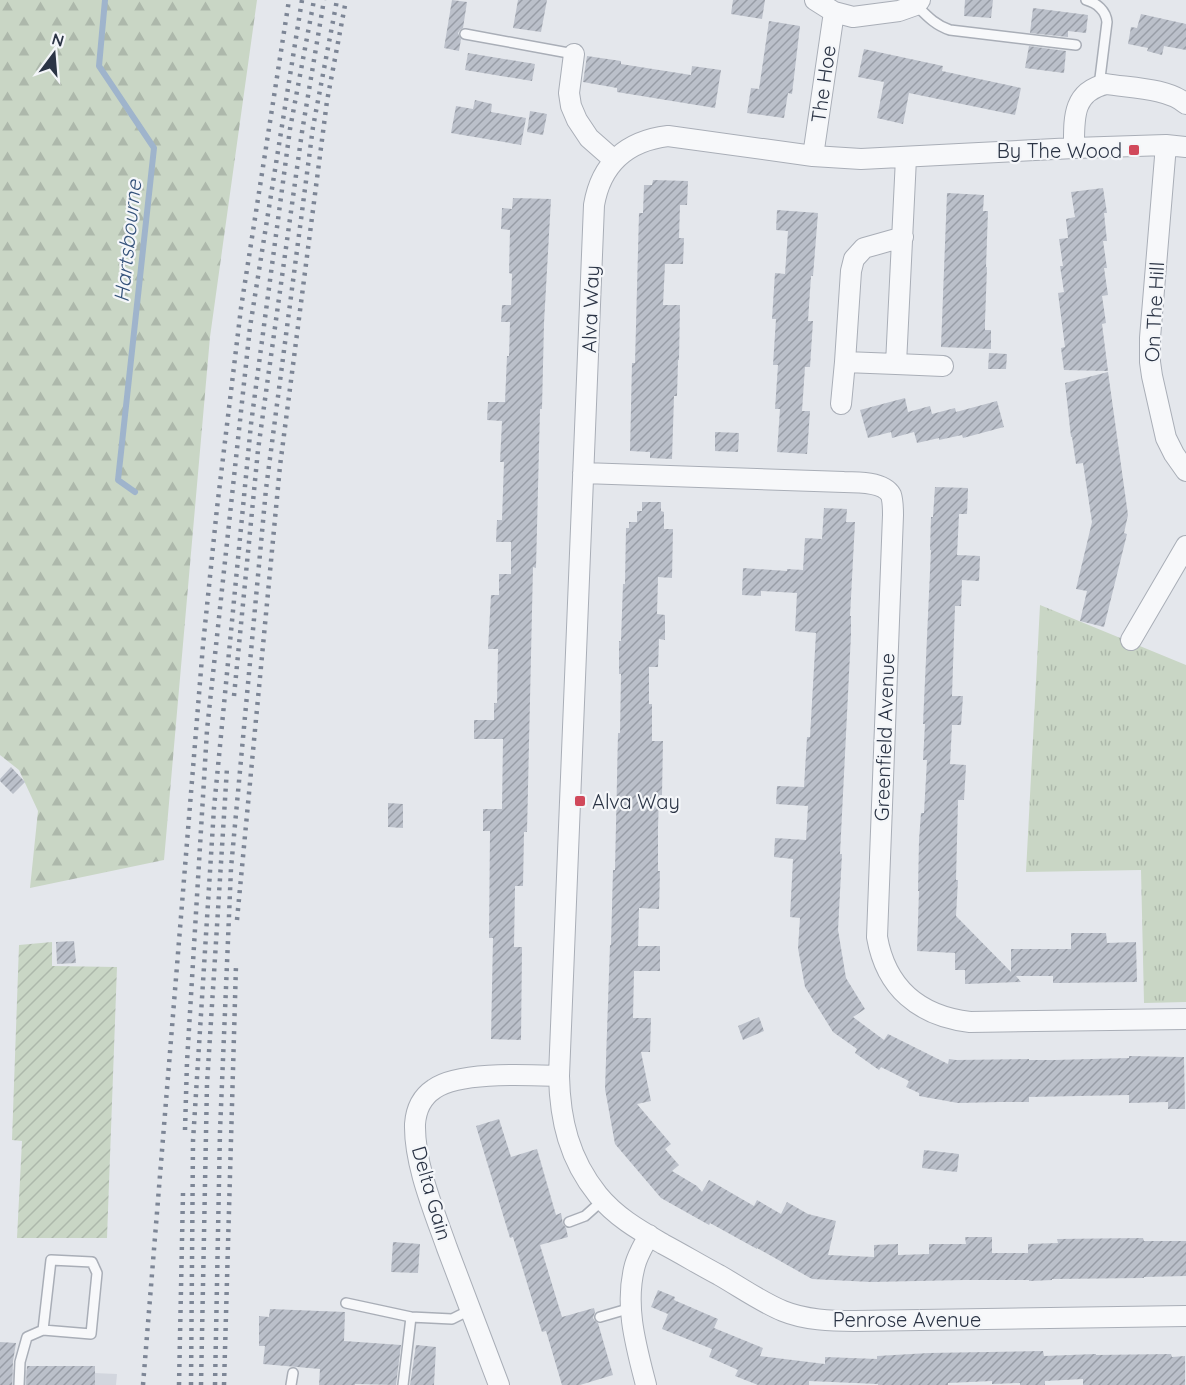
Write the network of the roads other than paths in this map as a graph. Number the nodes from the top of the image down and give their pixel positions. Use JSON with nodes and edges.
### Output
{"nodes":[{"id":1,"x":815,"y":0,"type":"edge"},
{"id":2,"x":1086,"y":0,"type":"edge"},
{"id":3,"x":918,"y":3,"type":"edge"},
{"id":4,"x":834,"y":12,"type":"junction"},
{"id":5,"x":465,"y":34,"type":"dead end"},
{"id":6,"x":1076,"y":45,"type":"dead end"},
{"id":7,"x":574,"y":54,"type":"joint"},
{"id":8,"x":1099,"y":86,"type":"junction"},
{"id":9,"x":1186,"y":104,"type":"edge"},
{"id":10,"x":1166,"y":145,"type":"junction"},
{"id":11,"x":1186,"y":147,"type":"edge"},
{"id":12,"x":1074,"y":148,"type":"junction"},
{"id":13,"x":813,"y":156,"type":"junction"},
{"id":14,"x":906,"y":158,"type":"junction"},
{"id":15,"x":614,"y":160,"type":"junction"},
{"id":16,"x":903,"y":237,"type":"junction"},
{"id":17,"x":845,"y":362,"type":"junction"},
{"id":18,"x":896,"y":364,"type":"junction"},
{"id":19,"x":943,"y":366,"type":"dead end"},
{"id":20,"x":841,"y":404,"type":"dead end"},
{"id":21,"x":1186,"y":471,"type":"edge"},
{"id":22,"x":583,"y":473,"type":"junction"},
{"id":23,"x":1186,"y":546,"type":"edge"},
{"id":24,"x":1131,"y":640,"type":"dead end"},
{"id":25,"x":1186,"y":1019,"type":"edge"},
{"id":26,"x":560,"y":1076,"type":"junction"},
{"id":27,"x":603,"y":1200,"type":"junction"},
{"id":28,"x":569,"y":1222,"type":"dead end"},
{"id":29,"x":649,"y":1235,"type":"junction"},
{"id":30,"x":346,"y":1303,"type":"dead end"},
{"id":31,"x":632,"y":1308,"type":"junction"},
{"id":32,"x":470,"y":1310,"type":"junction"},
{"id":33,"x":1186,"y":1316,"type":"edge"},
{"id":34,"x":411,"y":1317,"type":"junction"},
{"id":35,"x":600,"y":1317,"type":"dead end"},
{"id":36,"x":43,"y":1330,"type":"junction"},
{"id":37,"x":293,"y":1373,"type":"dead end"},
{"id":38,"x":19,"y":1385,"type":"edge"},
{"id":39,"x":291,"y":1385,"type":"edge"},
{"id":40,"x":403,"y":1385,"type":"edge"},
{"id":41,"x":499,"y":1385,"type":"edge"},
{"id":42,"x":646,"y":1385,"type":"edge"}],
"edges":[{"from":1,"to":4,"type":"street"},
{"from":2,"to":8,"type":"lane"},
{"from":3,"to":4,"type":"street"},
{"from":3,"to":6,"type":"lane"},
{"from":4,"to":13,"type":"street","name":"The Hoe"},
{"from":5,"to":7,"type":"lane"},
{"from":7,"to":15,"type":"street"},
{"from":8,"to":9,"type":"street"},
{"from":8,"to":12,"type":"street"},
{"from":10,"to":11,"type":"street"},
{"from":10,"to":12,"type":"street"},
{"from":10,"to":21,"type":"street","name":"On The Hill"},
{"from":12,"to":14,"type":"street"},
{"from":13,"to":14,"type":"street"},
{"from":13,"to":15,"type":"street"},
{"from":14,"to":16,"type":"street"},
{"from":15,"to":22,"type":"street","name":"Alva Way"},
{"from":16,"to":17,"type":"street"},
{"from":16,"to":18,"type":"street"},
{"from":17,"to":18,"type":"street"},
{"from":17,"to":20,"type":"street"},
{"from":18,"to":19,"type":"street"},
{"from":22,"to":25,"type":"street","name":"Greenfield Avenue"},
{"from":22,"to":26,"type":"street","name":"Alva Way"},
{"from":23,"to":24,"type":"street"},
{"from":26,"to":27,"type":"street","name":"Penrose Avenue"},
{"from":26,"to":32,"type":"street","name":"Delta Gain"},
{"from":27,"to":28,"type":"lane"},
{"from":27,"to":29,"type":"street","name":"Penrose Avenue"},
{"from":29,"to":31,"type":"street"},
{"from":29,"to":33,"type":"street","name":"Penrose Avenue"},
{"from":30,"to":34,"type":"lane"},
{"from":31,"to":35,"type":"lane"},
{"from":31,"to":42,"type":"street"},
{"from":32,"to":34,"type":"lane"},
{"from":32,"to":41,"type":"street","name":"Delta Gain"},
{"from":34,"to":40,"type":"lane"},
{"from":36,"to":36,"type":"lane"},
{"from":36,"to":38,"type":"lane"},
{"from":37,"to":39,"type":"lane"}]}
